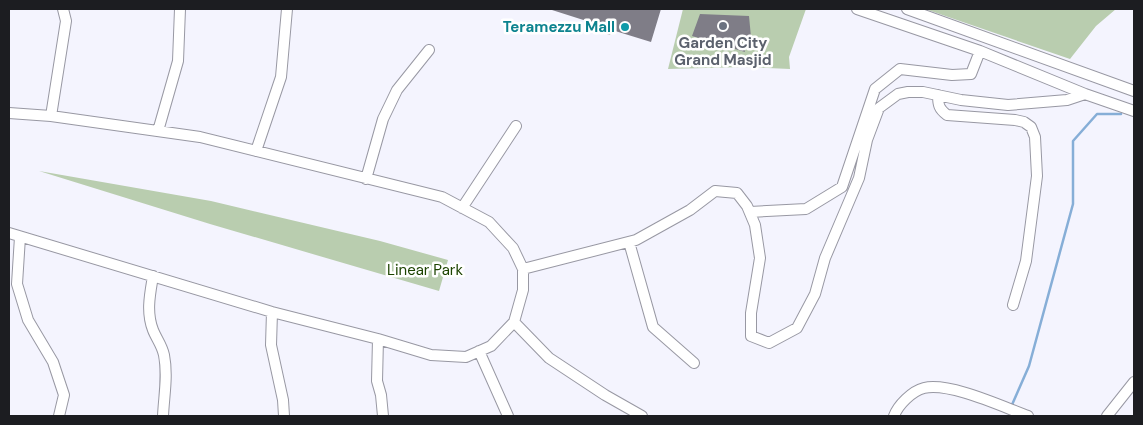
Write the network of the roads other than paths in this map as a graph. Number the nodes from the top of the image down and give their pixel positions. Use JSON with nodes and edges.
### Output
{"nodes":[{"id":1,"x":63,"y":9,"type":"edge"},
{"id":2,"x":180,"y":9,"type":"edge"},
{"id":3,"x":287,"y":9,"type":"edge"},
{"id":4,"x":857,"y":9,"type":"edge"},
{"id":5,"x":907,"y":9,"type":"edge"},
{"id":6,"x":429,"y":50,"type":"dead end"},
{"id":7,"x":980,"y":51,"type":"junction"},
{"id":8,"x":1134,"y":91,"type":"edge"},
{"id":9,"x":1085,"y":94,"type":"junction"},
{"id":10,"x":938,"y":95,"type":"junction"},
{"id":11,"x":1134,"y":111,"type":"edge"},
{"id":12,"x":9,"y":113,"type":"edge"},
{"id":13,"x":51,"y":116,"type":"junction"},
{"id":14,"x":516,"y":126,"type":"dead end"},
{"id":15,"x":158,"y":132,"type":"junction"},
{"id":16,"x":256,"y":151,"type":"junction"},
{"id":17,"x":366,"y":178,"type":"junction"},
{"id":18,"x":462,"y":208,"type":"junction"},
{"id":19,"x":750,"y":212,"type":"junction"},
{"id":20,"x":9,"y":233,"type":"edge"},
{"id":21,"x":20,"y":237,"type":"junction"},
{"id":22,"x":629,"y":242,"type":"junction"},
{"id":23,"x":523,"y":270,"type":"junction"},
{"id":24,"x":153,"y":276,"type":"junction"},
{"id":25,"x":1013,"y":305,"type":"dead end"},
{"id":26,"x":272,"y":312,"type":"junction"},
{"id":27,"x":514,"y":322,"type":"junction"},
{"id":28,"x":378,"y":339,"type":"junction"},
{"id":29,"x":479,"y":351,"type":"junction"},
{"id":30,"x":694,"y":363,"type":"dead end"},
{"id":31,"x":1134,"y":382,"type":"edge"},
{"id":32,"x":59,"y":416,"type":"edge"},
{"id":33,"x":163,"y":416,"type":"edge"},
{"id":34,"x":284,"y":416,"type":"edge"},
{"id":35,"x":383,"y":416,"type":"edge"},
{"id":36,"x":508,"y":416,"type":"edge"},
{"id":37,"x":642,"y":416,"type":"edge"},
{"id":38,"x":894,"y":416,"type":"edge"},
{"id":39,"x":1028,"y":416,"type":"edge"},
{"id":40,"x":1107,"y":416,"type":"edge"}],
"edges":[{"from":1,"to":13,"type":"street"},
{"from":2,"to":15,"type":"street"},
{"from":3,"to":16,"type":"street"},
{"from":4,"to":7,"type":"street"},
{"from":5,"to":8,"type":"street"},
{"from":6,"to":17,"type":"street"},
{"from":7,"to":9,"type":"street"},
{"from":7,"to":19,"type":"street"},
{"from":9,"to":10,"type":"street"},
{"from":9,"to":11,"type":"street"},
{"from":10,"to":19,"type":"street"},
{"from":10,"to":25,"type":"street"},
{"from":12,"to":13,"type":"street"},
{"from":13,"to":15,"type":"street"},
{"from":14,"to":18,"type":"street"},
{"from":15,"to":16,"type":"street"},
{"from":16,"to":17,"type":"street"},
{"from":17,"to":18,"type":"street"},
{"from":18,"to":23,"type":"street"},
{"from":19,"to":22,"type":"street"},
{"from":20,"to":21,"type":"street"},
{"from":21,"to":24,"type":"street"},
{"from":21,"to":32,"type":"street"},
{"from":22,"to":23,"type":"street"},
{"from":22,"to":30,"type":"street"},
{"from":23,"to":27,"type":"street"},
{"from":24,"to":26,"type":"street"},
{"from":24,"to":33,"type":"street"},
{"from":26,"to":28,"type":"street"},
{"from":26,"to":34,"type":"street"},
{"from":27,"to":29,"type":"street"},
{"from":27,"to":37,"type":"street"},
{"from":28,"to":29,"type":"street"},
{"from":28,"to":35,"type":"street"},
{"from":29,"to":36,"type":"street"},
{"from":31,"to":40,"type":"street"},
{"from":38,"to":39,"type":"street"}]}
